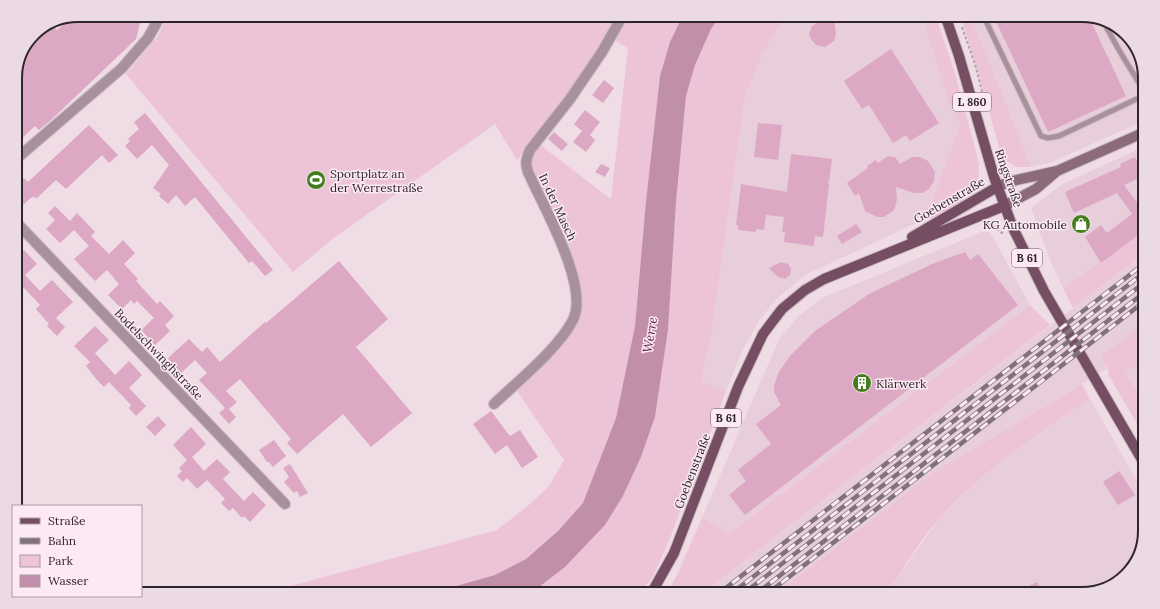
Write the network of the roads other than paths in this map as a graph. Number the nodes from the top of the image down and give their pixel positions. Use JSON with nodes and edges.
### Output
{"nodes":[{"id":1,"x":157,"y":22,"type":"edge"},
{"id":2,"x":619,"y":22,"type":"edge"},
{"id":3,"x":947,"y":22,"type":"edge"},
{"id":4,"x":986,"y":22,"type":"edge"},
{"id":5,"x":1107,"y":28,"type":"edge"},
{"id":6,"x":1138,"y":82,"type":"edge"},
{"id":7,"x":1138,"y":97,"type":"edge"},
{"id":8,"x":1138,"y":135,"type":"edge"},
{"id":9,"x":22,"y":154,"type":"edge"},
{"id":10,"x":1057,"y":171,"type":"junction"},
{"id":11,"x":997,"y":187,"type":"junction"},
{"id":12,"x":1004,"y":206,"type":"junction"},
{"id":13,"x":22,"y":228,"type":"edge"},
{"id":14,"x":881,"y":255,"type":"junction"},
{"id":15,"x":494,"y":404,"type":"dead end"},
{"id":16,"x":1138,"y":453,"type":"edge"},
{"id":17,"x":285,"y":504,"type":"dead end"},
{"id":18,"x":655,"y":587,"type":"edge"}],
"edges":[{"from":1,"to":9,"type":"street"},
{"from":2,"to":15,"type":"street","name":"In der Masch"},
{"from":3,"to":11,"type":"main road","name":"Ringstraße","number":"L 860"},
{"from":4,"to":7,"type":"lane"},
{"from":5,"to":6,"type":"lane"},
{"from":8,"to":10,"type":"street","name":"Goebenstraße"},
{"from":10,"to":11,"type":"street","name":"Goebenstraße"},
{"from":10,"to":12,"type":"street","name":"Goebenstraße"},
{"from":11,"to":12,"type":"main road","name":"Ringstraße","number":"L 860"},
{"from":11,"to":14,"type":"main road","name":"Goebenstraße","number":"B 61"},
{"from":12,"to":14,"type":"main road","name":"Goebenstraße","number":"B 61"},
{"from":12,"to":16,"type":"main road","name":"Ringstraße","number":"B 61"},
{"from":13,"to":17,"type":"street","name":"Bodelschwinghstraße"},
{"from":14,"to":18,"type":"main road","name":"Goebenstraße","number":"B 61"}]}
